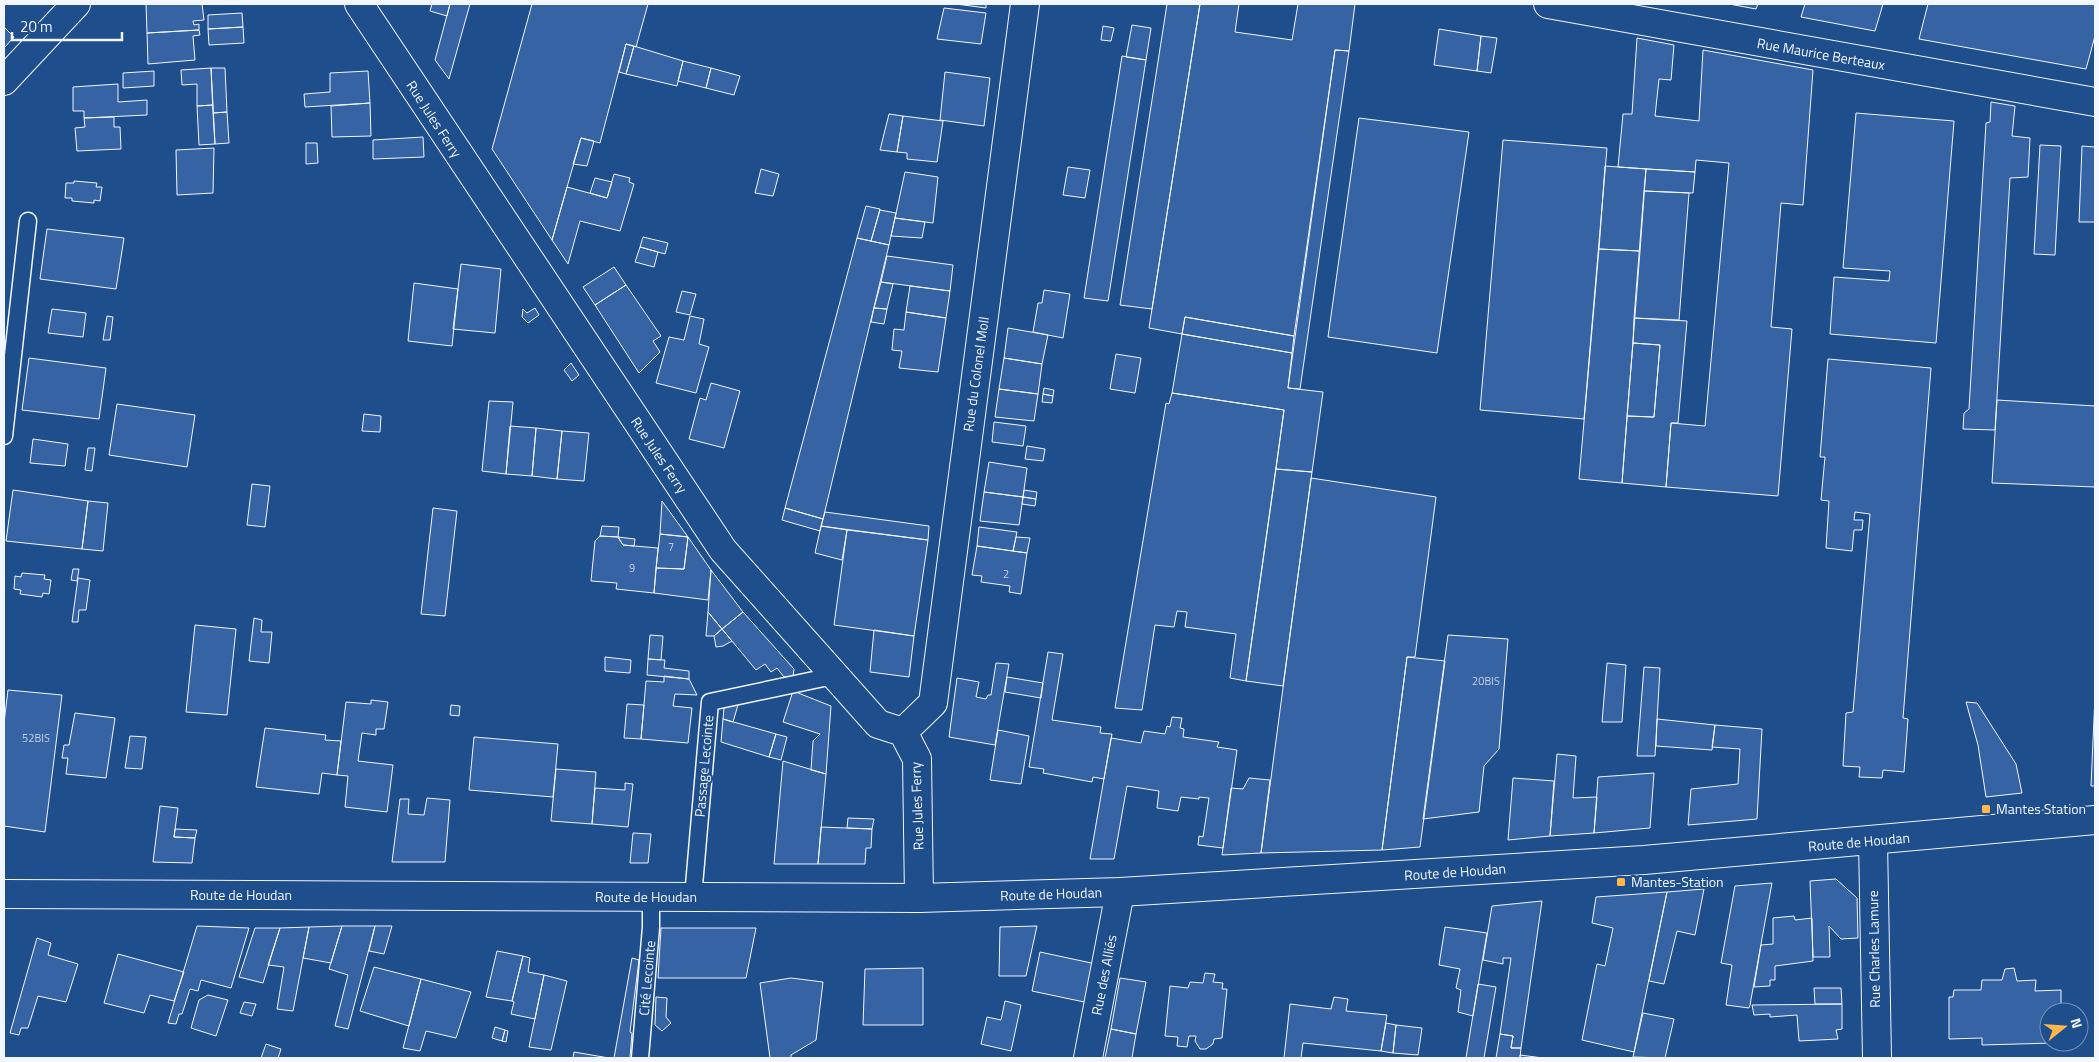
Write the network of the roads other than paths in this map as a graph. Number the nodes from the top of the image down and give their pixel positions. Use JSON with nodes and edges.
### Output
{"nodes":[{"id":1,"x":76,"y":4,"type":"edge"},
{"id":2,"x":359,"y":4,"type":"edge"},
{"id":3,"x":1025,"y":4,"type":"edge"},
{"id":4,"x":1548,"y":4,"type":"edge"},
{"id":5,"x":4,"y":81,"type":"edge"},
{"id":6,"x":2095,"y":102,"type":"edge"},
{"id":7,"x":28,"y":221,"type":"dead end"},
{"id":8,"x":4,"y":436,"type":"edge"},
{"id":9,"x":833,"y":676,"type":"junction"},
{"id":10,"x":903,"y":732,"type":"junction"},
{"id":11,"x":2095,"y":820,"type":"edge"},
{"id":12,"x":1873,"y":840,"type":"junction"},
{"id":13,"x":1120,"y":892,"type":"junction"},
{"id":14,"x":4,"y":894,"type":"edge"},
{"id":15,"x":651,"y":897,"type":"junction"},
{"id":16,"x":693,"y":897,"type":"junction"},
{"id":17,"x":919,"y":898,"type":"junction"},
{"id":18,"x":640,"y":1058,"type":"edge"},
{"id":19,"x":1088,"y":1058,"type":"edge"},
{"id":20,"x":1877,"y":1058,"type":"edge"}],
"edges":[{"from":1,"to":5,"type":"street"},
{"from":2,"to":9,"type":"street","name":"Rue Jules Ferry"},
{"from":3,"to":10,"type":"street","name":"Rue du Colonel Moll"},
{"from":4,"to":6,"type":"street","name":"Rue Maurice Berteaux"},
{"from":7,"to":8,"type":"lane"},
{"from":9,"to":10,"type":"street","name":"Rue Jules Ferry"},
{"from":9,"to":16,"type":"lane","name":"Passage Lecointe"},
{"from":10,"to":17,"type":"street","name":"Rue Jules Ferry"},
{"from":11,"to":12,"type":"street","name":"Route de Houdan"},
{"from":12,"to":13,"type":"street","name":"Route de Houdan"},
{"from":12,"to":20,"type":"street","name":"Rue Charles Lamure"},
{"from":13,"to":17,"type":"street","name":"Route de Houdan"},
{"from":13,"to":19,"type":"street","name":"Rue des Alliés"},
{"from":14,"to":15,"type":"street","name":"Route de Houdan"},
{"from":15,"to":16,"type":"street","name":"Route de Houdan"},
{"from":15,"to":18,"type":"lane","name":"Cité Lecointe"},
{"from":16,"to":17,"type":"street","name":"Route de Houdan"}]}
